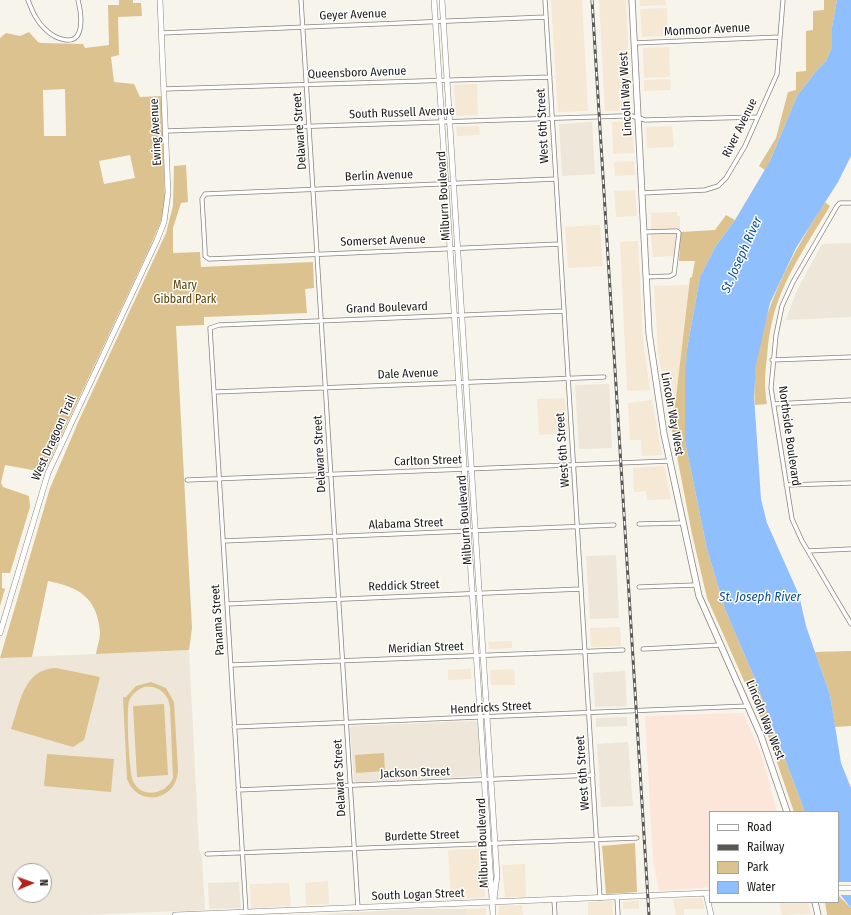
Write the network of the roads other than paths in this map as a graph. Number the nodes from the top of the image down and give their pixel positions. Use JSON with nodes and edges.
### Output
{"nodes":[{"id":1,"x":28,"y":0,"type":"edge"},
{"id":2,"x":78,"y":0,"type":"edge"},
{"id":3,"x":160,"y":0,"type":"edge"},
{"id":4,"x":302,"y":0,"type":"edge"},
{"id":5,"x":434,"y":0,"type":"edge"},
{"id":6,"x":442,"y":0,"type":"edge"},
{"id":7,"x":545,"y":0,"type":"edge"},
{"id":8,"x":632,"y":0,"type":"edge"},
{"id":9,"x":783,"y":0,"type":"edge"},
{"id":10,"x":546,"y":17,"type":"junction"},
{"id":11,"x":444,"y":21,"type":"junction"},
{"id":12,"x":436,"y":22,"type":"junction"},
{"id":13,"x":303,"y":27,"type":"junction"},
{"id":14,"x":162,"y":33,"type":"junction"},
{"id":15,"x":780,"y":37,"type":"junction"},
{"id":16,"x":634,"y":43,"type":"junction"},
{"id":17,"x":550,"y":77,"type":"junction"},
{"id":18,"x":447,"y":80,"type":"junction"},
{"id":19,"x":440,"y":81,"type":"junction"},
{"id":20,"x":307,"y":85,"type":"junction"},
{"id":21,"x":164,"y":89,"type":"junction"},
{"id":22,"x":757,"y":117,"type":"junction"},
{"id":23,"x":552,"y":118,"type":"junction"},
{"id":24,"x":638,"y":118,"type":"junction"},
{"id":25,"x":442,"y":122,"type":"junction"},
{"id":26,"x":450,"y":122,"type":"junction"},
{"id":27,"x":310,"y":126,"type":"junction"},
{"id":28,"x":166,"y":131,"type":"junction"},
{"id":29,"x":556,"y":179,"type":"junction"},
{"id":30,"x":446,"y":183,"type":"junction"},
{"id":31,"x":454,"y":183,"type":"junction"},
{"id":32,"x":313,"y":189,"type":"junction"},
{"id":33,"x":642,"y":193,"type":"junction"},
{"id":34,"x":851,"y":202,"type":"edge"},
{"id":35,"x":644,"y":232,"type":"junction"},
{"id":36,"x":560,"y":244,"type":"junction"},
{"id":37,"x":450,"y":248,"type":"junction"},
{"id":38,"x":458,"y":248,"type":"junction"},
{"id":39,"x":317,"y":254,"type":"junction"},
{"id":40,"x":207,"y":258,"type":"joint"},
{"id":41,"x":149,"y":259,"type":"joint"},
{"id":42,"x":646,"y":277,"type":"junction"},
{"id":43,"x":564,"y":311,"type":"junction"},
{"id":44,"x":454,"y":315,"type":"junction"},
{"id":45,"x":462,"y":315,"type":"junction"},
{"id":46,"x":321,"y":321,"type":"junction"},
{"id":47,"x":210,"y":326,"type":"joint"},
{"id":48,"x":851,"y":357,"type":"edge"},
{"id":49,"x":772,"y":360,"type":"junction"},
{"id":50,"x":604,"y":376,"type":"dead end"},
{"id":51,"x":568,"y":378,"type":"junction"},
{"id":52,"x":458,"y":382,"type":"junction"},
{"id":53,"x":466,"y":382,"type":"junction"},
{"id":54,"x":326,"y":388,"type":"junction"},
{"id":55,"x":214,"y":392,"type":"junction"},
{"id":56,"x":851,"y":400,"type":"edge"},
{"id":57,"x":774,"y":404,"type":"junction"},
{"id":58,"x":670,"y":461,"type":"junction"},
{"id":59,"x":574,"y":464,"type":"junction"},
{"id":60,"x":464,"y":469,"type":"junction"},
{"id":61,"x":471,"y":469,"type":"junction"},
{"id":62,"x":331,"y":474,"type":"junction"},
{"id":63,"x":219,"y":479,"type":"junction"},
{"id":64,"x":187,"y":480,"type":"dead end"},
{"id":65,"x":851,"y":483,"type":"edge"},
{"id":66,"x":786,"y":485,"type":"junction"},
{"id":67,"x":683,"y":523,"type":"junction"},
{"id":68,"x":639,"y":524,"type":"dead end"},
{"id":69,"x":614,"y":525,"type":"dead end"},
{"id":70,"x":578,"y":527,"type":"junction"},
{"id":71,"x":468,"y":531,"type":"junction"},
{"id":72,"x":475,"y":531,"type":"junction"},
{"id":73,"x":335,"y":537,"type":"junction"},
{"id":74,"x":223,"y":541,"type":"junction"},
{"id":75,"x":851,"y":549,"type":"edge"},
{"id":76,"x":808,"y":550,"type":"junction"},
{"id":77,"x":696,"y":585,"type":"junction"},
{"id":78,"x":639,"y":587,"type":"dead end"},
{"id":79,"x":581,"y":589,"type":"junction"},
{"id":80,"x":471,"y":593,"type":"junction"},
{"id":81,"x":479,"y":593,"type":"junction"},
{"id":82,"x":339,"y":599,"type":"junction"},
{"id":83,"x":227,"y":604,"type":"junction"},
{"id":84,"x":845,"y":614,"type":"junction"},
{"id":85,"x":851,"y":614,"type":"edge"},
{"id":86,"x":851,"y":624,"type":"edge"},
{"id":87,"x":0,"y":633,"type":"edge"},
{"id":88,"x":721,"y":646,"type":"junction"},
{"id":89,"x":643,"y":649,"type":"dead end"},
{"id":90,"x":623,"y":650,"type":"dead end"},
{"id":91,"x":585,"y":651,"type":"junction"},
{"id":92,"x":475,"y":656,"type":"junction"},
{"id":93,"x":483,"y":656,"type":"junction"},
{"id":94,"x":342,"y":661,"type":"junction"},
{"id":95,"x":231,"y":665,"type":"junction"},
{"id":96,"x":748,"y":706,"type":"junction"},
{"id":97,"x":589,"y":714,"type":"junction"},
{"id":98,"x":479,"y":718,"type":"junction"},
{"id":99,"x":487,"y":718,"type":"junction"},
{"id":100,"x":346,"y":723,"type":"junction"},
{"id":101,"x":234,"y":727,"type":"junction"},
{"id":102,"x":593,"y":775,"type":"junction"},
{"id":103,"x":483,"y":780,"type":"junction"},
{"id":104,"x":491,"y":780,"type":"junction"},
{"id":105,"x":350,"y":785,"type":"junction"},
{"id":106,"x":238,"y":790,"type":"junction"},
{"id":107,"x":787,"y":811,"type":"edge"},
{"id":108,"x":638,"y":838,"type":"dead end"},
{"id":109,"x":597,"y":839,"type":"junction"},
{"id":110,"x":487,"y":843,"type":"junction"},
{"id":111,"x":495,"y":843,"type":"junction"},
{"id":112,"x":354,"y":848,"type":"junction"},
{"id":113,"x":242,"y":853,"type":"junction"},
{"id":114,"x":207,"y":854,"type":"dead end"},
{"id":115,"x":839,"y":888,"type":"edge"},
{"id":116,"x":851,"y":888,"type":"edge"},
{"id":117,"x":708,"y":893,"type":"edge"},
{"id":118,"x":618,"y":897,"type":"junction"},
{"id":119,"x":600,"y":898,"type":"junction"},
{"id":120,"x":554,"y":900,"type":"junction"},
{"id":121,"x":493,"y":902,"type":"junction"},
{"id":122,"x":709,"y":903,"type":"edge"},
{"id":123,"x":815,"y":903,"type":"edge"},
{"id":124,"x":358,"y":908,"type":"junction"},
{"id":125,"x":246,"y":912,"type":"junction"},
{"id":126,"x":304,"y":912,"type":"edge"},
{"id":127,"x":175,"y":915,"type":"edge"},
{"id":128,"x":493,"y":915,"type":"edge"},
{"id":129,"x":555,"y":915,"type":"edge"},
{"id":130,"x":618,"y":915,"type":"edge"},
{"id":131,"x":711,"y":915,"type":"edge"},
{"id":132,"x":818,"y":915,"type":"edge"}],
"edges":[{"from":1,"to":2,"type":"street"},
{"from":3,"to":14,"type":"street","name":"Ewing Avenue"},
{"from":4,"to":13,"type":"street","name":"Delaware Street"},
{"from":5,"to":12,"type":"street","name":"Milburn Boulevard"},
{"from":6,"to":11,"type":"street","name":"Milburn Boulevard"},
{"from":7,"to":10,"type":"street","name":"West 6th Street"},
{"from":8,"to":16,"type":"main road","name":"Lincoln Way West"},
{"from":9,"to":15,"type":"street","name":"River Avenue"},
{"from":10,"to":11,"type":"street","name":"Geyer Avenue"},
{"from":10,"to":17,"type":"street","name":"West 6th Street"},
{"from":11,"to":12,"type":"street","name":"Geyer Avenue"},
{"from":11,"to":18,"type":"street","name":"Milburn Boulevard"},
{"from":12,"to":13,"type":"street","name":"Geyer Avenue"},
{"from":12,"to":19,"type":"street","name":"Milburn Boulevard"},
{"from":13,"to":14,"type":"street","name":"Geyer Avenue"},
{"from":13,"to":20,"type":"street","name":"Delaware Street"},
{"from":14,"to":21,"type":"street","name":"Ewing Avenue"},
{"from":15,"to":16,"type":"street","name":"Monmoor Avenue"},
{"from":15,"to":22,"type":"street","name":"River Avenue"},
{"from":16,"to":24,"type":"main road","name":"Lincoln Way West"},
{"from":17,"to":18,"type":"street","name":"Queensboro Avenue"},
{"from":17,"to":23,"type":"street","name":"West 6th Street"},
{"from":18,"to":19,"type":"street","name":"Queensboro Avenue"},
{"from":18,"to":26,"type":"street","name":"Milburn Boulevard"},
{"from":19,"to":20,"type":"street","name":"Queensboro Avenue"},
{"from":19,"to":25,"type":"street","name":"Milburn Boulevard"},
{"from":20,"to":21,"type":"street","name":"Queensboro Avenue"},
{"from":20,"to":27,"type":"street","name":"Delaware Street"},
{"from":21,"to":28,"type":"street","name":"Ewing Avenue"},
{"from":22,"to":24,"type":"street","name":"South Russell Avenue"},
{"from":22,"to":33,"type":"street","name":"River Avenue"},
{"from":23,"to":24,"type":"street","name":"South Russell Avenue"},
{"from":23,"to":26,"type":"street","name":"South Russell Avenue"},
{"from":23,"to":29,"type":"street","name":"West 6th Street"},
{"from":24,"to":33,"type":"main road","name":"Lincoln Way West"},
{"from":25,"to":26,"type":"street","name":"South Russell Avenue"},
{"from":25,"to":27,"type":"street","name":"South Russell Avenue"},
{"from":25,"to":30,"type":"street","name":"Milburn Boulevard"},
{"from":26,"to":31,"type":"street","name":"Milburn Boulevard"},
{"from":27,"to":28,"type":"street","name":"South Russell Avenue"},
{"from":27,"to":32,"type":"street","name":"Delaware Street"},
{"from":28,"to":41,"type":"street","name":"Ewing Avenue"},
{"from":29,"to":31,"type":"street","name":"Berlin Avenue"},
{"from":29,"to":36,"type":"street","name":"West 6th Street"},
{"from":30,"to":31,"type":"street","name":"Berlin Avenue"},
{"from":30,"to":32,"type":"street","name":"Berlin Avenue"},
{"from":30,"to":37,"type":"street","name":"Milburn Boulevard"},
{"from":31,"to":38,"type":"street","name":"Milburn Boulevard"},
{"from":32,"to":39,"type":"street","name":"Delaware Street"},
{"from":32,"to":40,"type":"street","name":"Berlin Avenue"},
{"from":33,"to":35,"type":"main road","name":"Lincoln Way West"},
{"from":34,"to":49,"type":"street","name":"Northside Boulevard"},
{"from":35,"to":42,"type":"main road","name":"Lincoln Way West"},
{"from":35,"to":42,"type":"street"},
{"from":36,"to":38,"type":"street","name":"Somerset Avenue"},
{"from":36,"to":43,"type":"street","name":"West 6th Street"},
{"from":37,"to":38,"type":"street","name":"Somerset Avenue"},
{"from":37,"to":39,"type":"street","name":"Somerset Avenue"},
{"from":37,"to":44,"type":"street","name":"Milburn Boulevard"},
{"from":38,"to":45,"type":"street","name":"Milburn Boulevard"},
{"from":39,"to":40,"type":"street","name":"Somerset Avenue"},
{"from":39,"to":46,"type":"street","name":"Delaware Street"},
{"from":41,"to":87,"type":"street","name":"West Dragoon Trail"},
{"from":42,"to":58,"type":"main road","name":"Lincoln Way West"},
{"from":43,"to":45,"type":"street","name":"Grand Boulevard"},
{"from":43,"to":51,"type":"street","name":"West 6th Street"},
{"from":44,"to":45,"type":"street","name":"Grand Boulevard"},
{"from":44,"to":46,"type":"street","name":"Grand Boulevard"},
{"from":44,"to":52,"type":"street","name":"Milburn Boulevard"},
{"from":45,"to":53,"type":"street","name":"Milburn Boulevard"},
{"from":46,"to":47,"type":"street","name":"Grand Boulevard"},
{"from":46,"to":54,"type":"street","name":"Delaware Street"},
{"from":47,"to":55,"type":"street","name":"Panama Street"},
{"from":48,"to":49,"type":"street"},
{"from":49,"to":57,"type":"street","name":"Northside Boulevard"},
{"from":50,"to":51,"type":"street","name":"Dale Avenue"},
{"from":51,"to":53,"type":"street","name":"Dale Avenue"},
{"from":51,"to":59,"type":"street","name":"West 6th Street"},
{"from":52,"to":53,"type":"street","name":"Dale Avenue"},
{"from":52,"to":54,"type":"street","name":"Dale Avenue"},
{"from":52,"to":60,"type":"street","name":"Milburn Boulevard"},
{"from":53,"to":61,"type":"street","name":"Milburn Boulevard"},
{"from":54,"to":55,"type":"street","name":"Dale Avenue"},
{"from":54,"to":62,"type":"street","name":"Delaware Street"},
{"from":55,"to":63,"type":"street","name":"Panama Street"},
{"from":56,"to":57,"type":"street"},
{"from":57,"to":66,"type":"street","name":"Northside Boulevard"},
{"from":58,"to":59,"type":"street","name":"Carlton Street"},
{"from":58,"to":67,"type":"main road","name":"Lincoln Way West"},
{"from":59,"to":61,"type":"street","name":"Carlton Street"},
{"from":59,"to":70,"type":"street","name":"West 6th Street"},
{"from":60,"to":61,"type":"street","name":"Carlton Street"},
{"from":60,"to":62,"type":"street","name":"Carlton Street"},
{"from":60,"to":71,"type":"street","name":"Milburn Boulevard"},
{"from":61,"to":72,"type":"street","name":"Milburn Boulevard"},
{"from":62,"to":63,"type":"street","name":"Carlton Street"},
{"from":62,"to":73,"type":"street","name":"Delaware Street"},
{"from":63,"to":64,"type":"street","name":"Carlton Street"},
{"from":63,"to":74,"type":"street","name":"Panama Street"},
{"from":65,"to":66,"type":"street"},
{"from":66,"to":76,"type":"street","name":"Northside Boulevard"},
{"from":67,"to":68,"type":"street"},
{"from":67,"to":77,"type":"main road","name":"Lincoln Way West"},
{"from":69,"to":70,"type":"street","name":"Alabama Street"},
{"from":70,"to":72,"type":"street","name":"Alabama Street"},
{"from":70,"to":79,"type":"street","name":"West 6th Street"},
{"from":71,"to":72,"type":"street","name":"Alabama Street"},
{"from":71,"to":73,"type":"street","name":"Alabama Street"},
{"from":71,"to":80,"type":"street","name":"Milburn Boulevard"},
{"from":72,"to":81,"type":"street","name":"Milburn Boulevard"},
{"from":73,"to":74,"type":"street","name":"Alabama Street"},
{"from":73,"to":82,"type":"street","name":"Delaware Street"},
{"from":74,"to":83,"type":"street","name":"Panama Street"},
{"from":75,"to":76,"type":"street"},
{"from":76,"to":84,"type":"street","name":"Northside Boulevard"},
{"from":77,"to":78,"type":"street"},
{"from":77,"to":88,"type":"main road","name":"Lincoln Way West"},
{"from":79,"to":81,"type":"street","name":"Reddick Street"},
{"from":79,"to":91,"type":"street","name":"West 6th Street"},
{"from":80,"to":81,"type":"street","name":"Reddick Street"},
{"from":80,"to":82,"type":"street","name":"Reddick Street"},
{"from":80,"to":92,"type":"street","name":"Milburn Boulevard"},
{"from":81,"to":93,"type":"street","name":"Milburn Boulevard"},
{"from":82,"to":83,"type":"street","name":"Reddick Street"},
{"from":82,"to":94,"type":"street","name":"Delaware Street"},
{"from":83,"to":95,"type":"street","name":"Panama Street"},
{"from":84,"to":85,"type":"street"},
{"from":84,"to":86,"type":"street","name":"Northside Boulevard"},
{"from":88,"to":89,"type":"street"},
{"from":88,"to":96,"type":"main road","name":"Lincoln Way West"},
{"from":90,"to":91,"type":"street","name":"Meridian Street"},
{"from":91,"to":93,"type":"street","name":"Meridian Street"},
{"from":91,"to":97,"type":"street","name":"West 6th Street"},
{"from":92,"to":93,"type":"street","name":"Meridian Street"},
{"from":92,"to":94,"type":"street","name":"Meridian Street"},
{"from":92,"to":98,"type":"street","name":"Milburn Boulevard"},
{"from":93,"to":99,"type":"street","name":"Milburn Boulevard"},
{"from":94,"to":95,"type":"street","name":"Meridian Street"},
{"from":94,"to":100,"type":"street","name":"Delaware Street"},
{"from":95,"to":101,"type":"street","name":"Panama Street"},
{"from":96,"to":97,"type":"street","name":"Hendricks Street"},
{"from":96,"to":107,"type":"main road","name":"Lincoln Way West"},
{"from":97,"to":99,"type":"street","name":"Hendricks Street"},
{"from":97,"to":102,"type":"street","name":"West 6th Street"},
{"from":98,"to":99,"type":"street","name":"Hendricks Street"},
{"from":98,"to":100,"type":"street","name":"Hendricks Street"},
{"from":98,"to":103,"type":"street","name":"Milburn Boulevard"},
{"from":99,"to":104,"type":"street","name":"Milburn Boulevard"},
{"from":100,"to":101,"type":"street","name":"Hendricks Street"},
{"from":100,"to":105,"type":"street","name":"Delaware Street"},
{"from":101,"to":106,"type":"street","name":"Panama Street"},
{"from":102,"to":104,"type":"street","name":"Jackson Street"},
{"from":102,"to":109,"type":"street","name":"West 6th Street"},
{"from":103,"to":104,"type":"street","name":"Jackson Street"},
{"from":103,"to":105,"type":"street","name":"Jackson Street"},
{"from":103,"to":110,"type":"street","name":"Milburn Boulevard"},
{"from":104,"to":111,"type":"street","name":"Milburn Boulevard"},
{"from":105,"to":106,"type":"street","name":"Jackson Street"},
{"from":105,"to":112,"type":"street","name":"Delaware Street"},
{"from":106,"to":113,"type":"street","name":"Panama Street"},
{"from":108,"to":109,"type":"street","name":"Burdette Street"},
{"from":109,"to":111,"type":"street","name":"Burdette Street"},
{"from":109,"to":119,"type":"street","name":"West 6th Street"},
{"from":110,"to":111,"type":"street","name":"Burdette Street"},
{"from":110,"to":112,"type":"street","name":"Burdette Street"},
{"from":110,"to":121,"type":"street","name":"Milburn Boulevard"},
{"from":111,"to":121,"type":"street","name":"Milburn Boulevard"},
{"from":112,"to":113,"type":"street","name":"Burdette Street"},
{"from":112,"to":124,"type":"street","name":"Delaware Street"},
{"from":113,"to":114,"type":"street","name":"Burdette Street"},
{"from":113,"to":125,"type":"street","name":"Panama Street"},
{"from":115,"to":116,"type":"street"},
{"from":117,"to":118,"type":"street","name":"South Logan Street"},
{"from":118,"to":119,"type":"street","name":"South Logan Street"},
{"from":118,"to":130,"type":"street"},
{"from":119,"to":120,"type":"street","name":"South Logan Street"},
{"from":120,"to":121,"type":"street","name":"South Logan Street"},
{"from":120,"to":129,"type":"street"},
{"from":121,"to":124,"type":"street","name":"South Logan Street"},
{"from":121,"to":128,"type":"street"},
{"from":122,"to":131,"type":"street"},
{"from":123,"to":132,"type":"main road"},
{"from":124,"to":126,"type":"street","name":"South Logan Street"},
{"from":125,"to":126,"type":"street","name":"South Logan Street"},
{"from":125,"to":127,"type":"street","name":"South Logan Street"}]}
